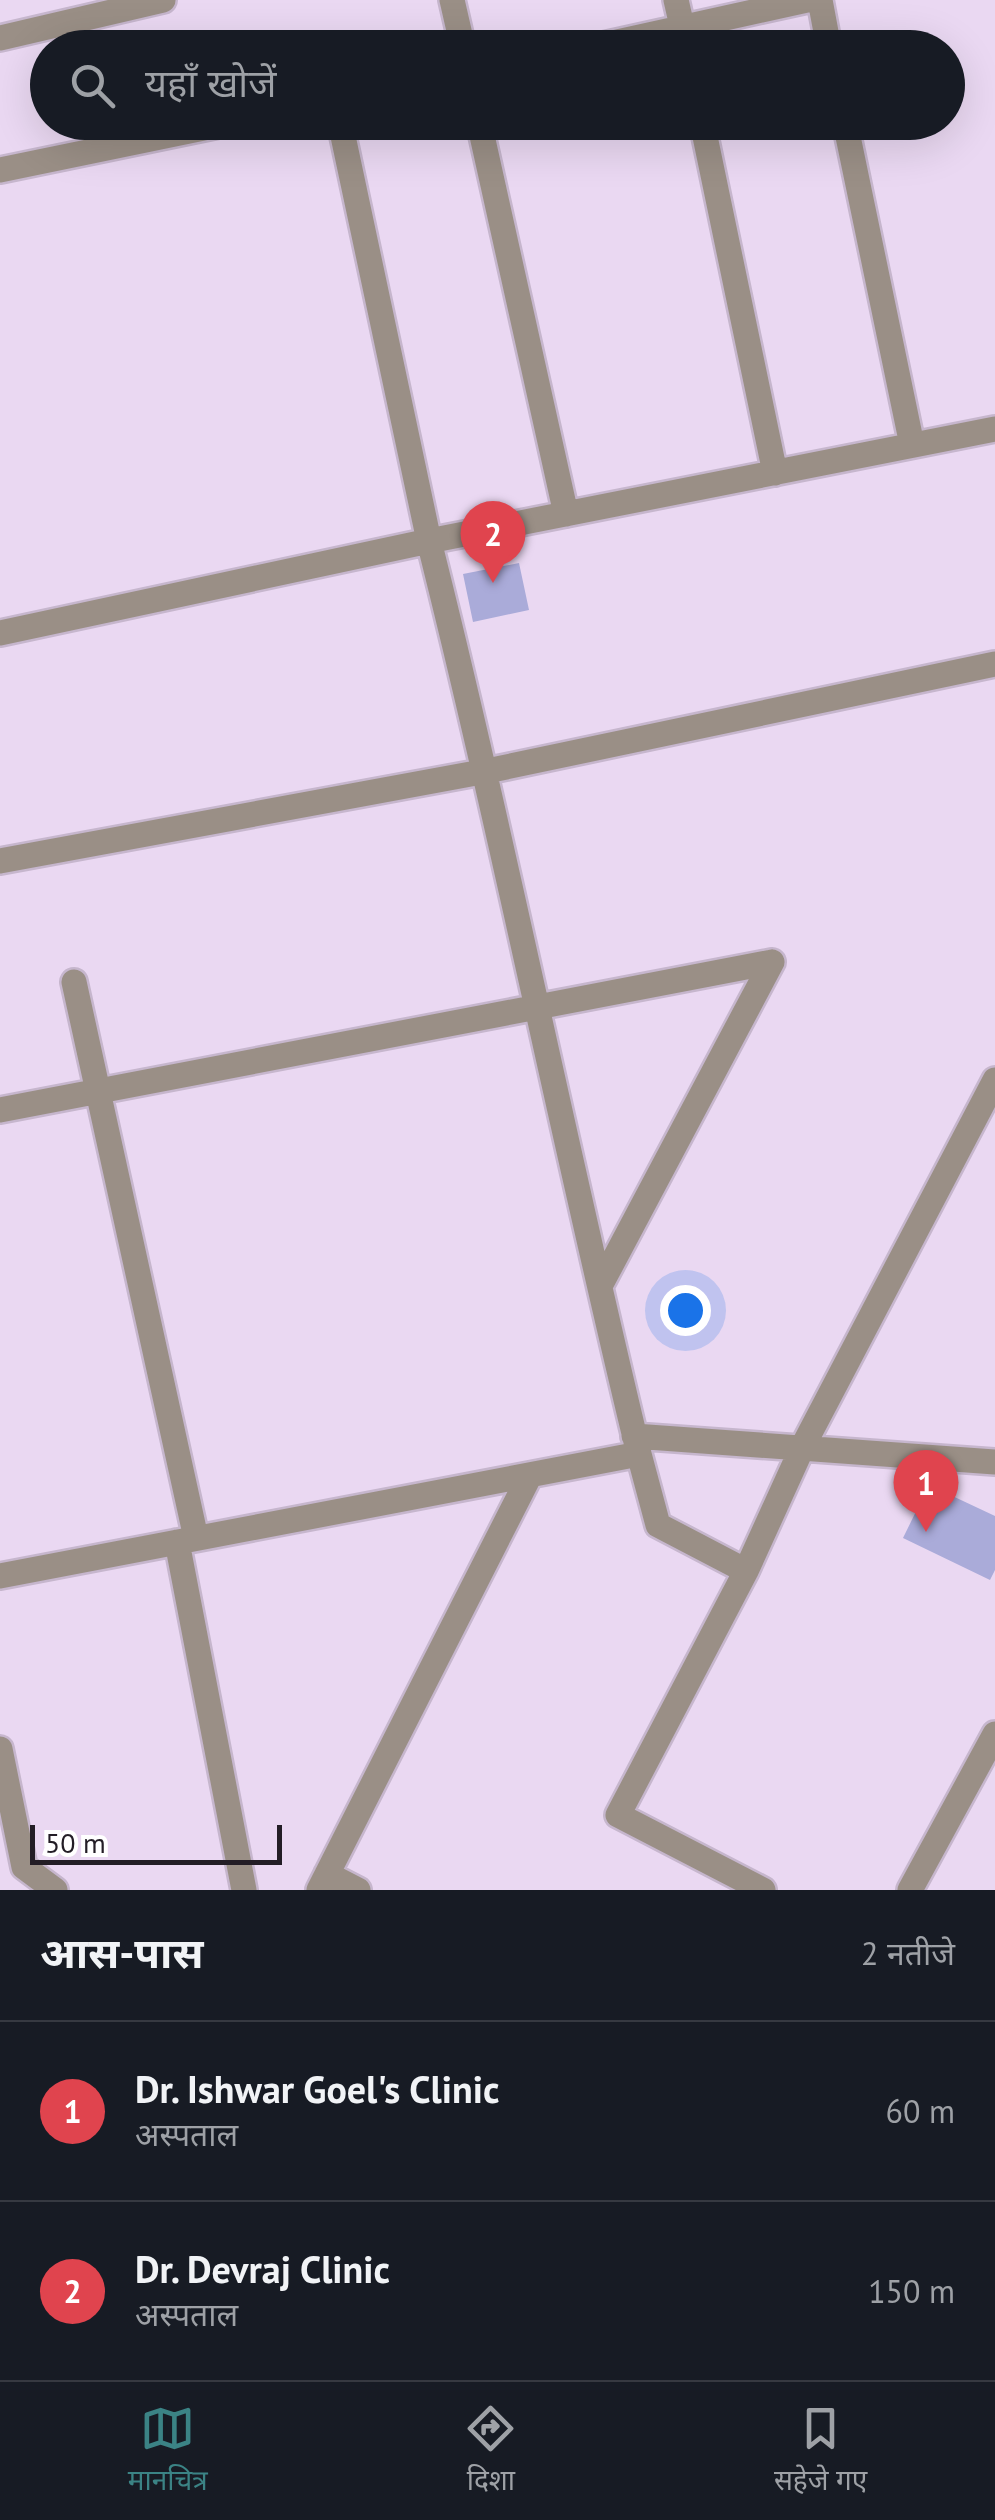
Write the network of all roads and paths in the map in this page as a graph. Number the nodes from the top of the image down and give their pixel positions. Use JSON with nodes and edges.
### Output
{"nodes":[{"id":1,"x":163,"y":0,"type":"edge"},
{"id":2,"x":452,"y":0,"type":"edge"},
{"id":3,"x":676,"y":0,"type":"edge"},
{"id":4,"x":807,"y":0,"type":"edge"},
{"id":5,"x":820,"y":0,"type":"edge"},
{"id":6,"x":34,"y":30,"type":"edge"},
{"id":7,"x":459,"y":30,"type":"edge"},
{"id":8,"x":683,"y":30,"type":"edge"},
{"id":9,"x":708,"y":30,"type":"edge"},
{"id":10,"x":826,"y":30,"type":"edge"},
{"id":11,"x":30,"y":31,"type":"edge"},
{"id":12,"x":0,"y":38,"type":"edge"},
{"id":13,"x":146,"y":140,"type":"edge"},
{"id":14,"x":344,"y":140,"type":"edge"},
{"id":15,"x":484,"y":140,"type":"edge"},
{"id":16,"x":706,"y":140,"type":"edge"},
{"id":17,"x":849,"y":140,"type":"edge"},
{"id":18,"x":0,"y":170,"type":"edge"},
{"id":19,"x":995,"y":429,"type":"edge"},
{"id":20,"x":912,"y":445,"type":"junction"},
{"id":21,"x":775,"y":472,"type":"junction"},
{"id":22,"x":566,"y":514,"type":"junction"},
{"id":23,"x":429,"y":541,"type":"junction"},
{"id":24,"x":0,"y":633,"type":"edge"},
{"id":25,"x":995,"y":664,"type":"edge"},
{"id":26,"x":487,"y":771,"type":"junction"},
{"id":27,"x":0,"y":861,"type":"edge"},
{"id":28,"x":74,"y":982,"type":"dead end"},
{"id":29,"x":536,"y":1006,"type":"junction"},
{"id":30,"x":995,"y":1080,"type":"edge"},
{"id":31,"x":98,"y":1088,"type":"junction"},
{"id":32,"x":0,"y":1110,"type":"edge"},
{"id":33,"x":600,"y":1286,"type":"junction"},
{"id":34,"x":636,"y":1445,"type":"junction"},
{"id":35,"x":802,"y":1448,"type":"junction"},
{"id":36,"x":995,"y":1462,"type":"edge"},
{"id":37,"x":530,"y":1475,"type":"junction"},
{"id":38,"x":186,"y":1540,"type":"junction"},
{"id":39,"x":746,"y":1571,"type":"junction"},
{"id":40,"x":0,"y":1576,"type":"edge"},
{"id":41,"x":995,"y":1734,"type":"edge"},
{"id":42,"x":0,"y":1748,"type":"edge"},
{"id":43,"x":323,"y":1882,"type":"edge"},
{"id":44,"x":55,"y":1890,"type":"edge"},
{"id":45,"x":244,"y":1890,"type":"edge"},
{"id":46,"x":358,"y":1890,"type":"edge"},
{"id":47,"x":763,"y":1890,"type":"edge"},
{"id":48,"x":910,"y":1890,"type":"edge"}],
"edges":[{"from":1,"to":6,"type":"street"},
{"from":2,"to":7,"type":"street"},
{"from":3,"to":8,"type":"street"},
{"from":4,"to":9,"type":"street"},
{"from":5,"to":10,"type":"street"},
{"from":11,"to":12,"type":"street"},
{"from":13,"to":18,"type":"street"},
{"from":14,"to":23,"type":"street"},
{"from":15,"to":22,"type":"street"},
{"from":16,"to":21,"type":"street"},
{"from":17,"to":20,"type":"street"},
{"from":19,"to":20,"type":"street"},
{"from":20,"to":21,"type":"street"},
{"from":21,"to":22,"type":"street"},
{"from":22,"to":23,"type":"street"},
{"from":23,"to":24,"type":"street"},
{"from":23,"to":26,"type":"street"},
{"from":25,"to":26,"type":"street"},
{"from":26,"to":27,"type":"street"},
{"from":26,"to":29,"type":"street"},
{"from":28,"to":31,"type":"street"},
{"from":29,"to":31,"type":"street"},
{"from":29,"to":33,"type":"street"},
{"from":29,"to":33,"type":"street"},
{"from":30,"to":35,"type":"street"},
{"from":31,"to":32,"type":"street"},
{"from":31,"to":38,"type":"street"},
{"from":33,"to":34,"type":"street"},
{"from":34,"to":35,"type":"street"},
{"from":34,"to":37,"type":"street"},
{"from":34,"to":39,"type":"street"},
{"from":35,"to":36,"type":"street"},
{"from":35,"to":39,"type":"street"},
{"from":37,"to":38,"type":"street"},
{"from":37,"to":43,"type":"street"},
{"from":38,"to":40,"type":"street"},
{"from":38,"to":45,"type":"street"},
{"from":39,"to":47,"type":"street"},
{"from":41,"to":48,"type":"street"},
{"from":42,"to":44,"type":"street"},
{"from":43,"to":46,"type":"street"}]}
